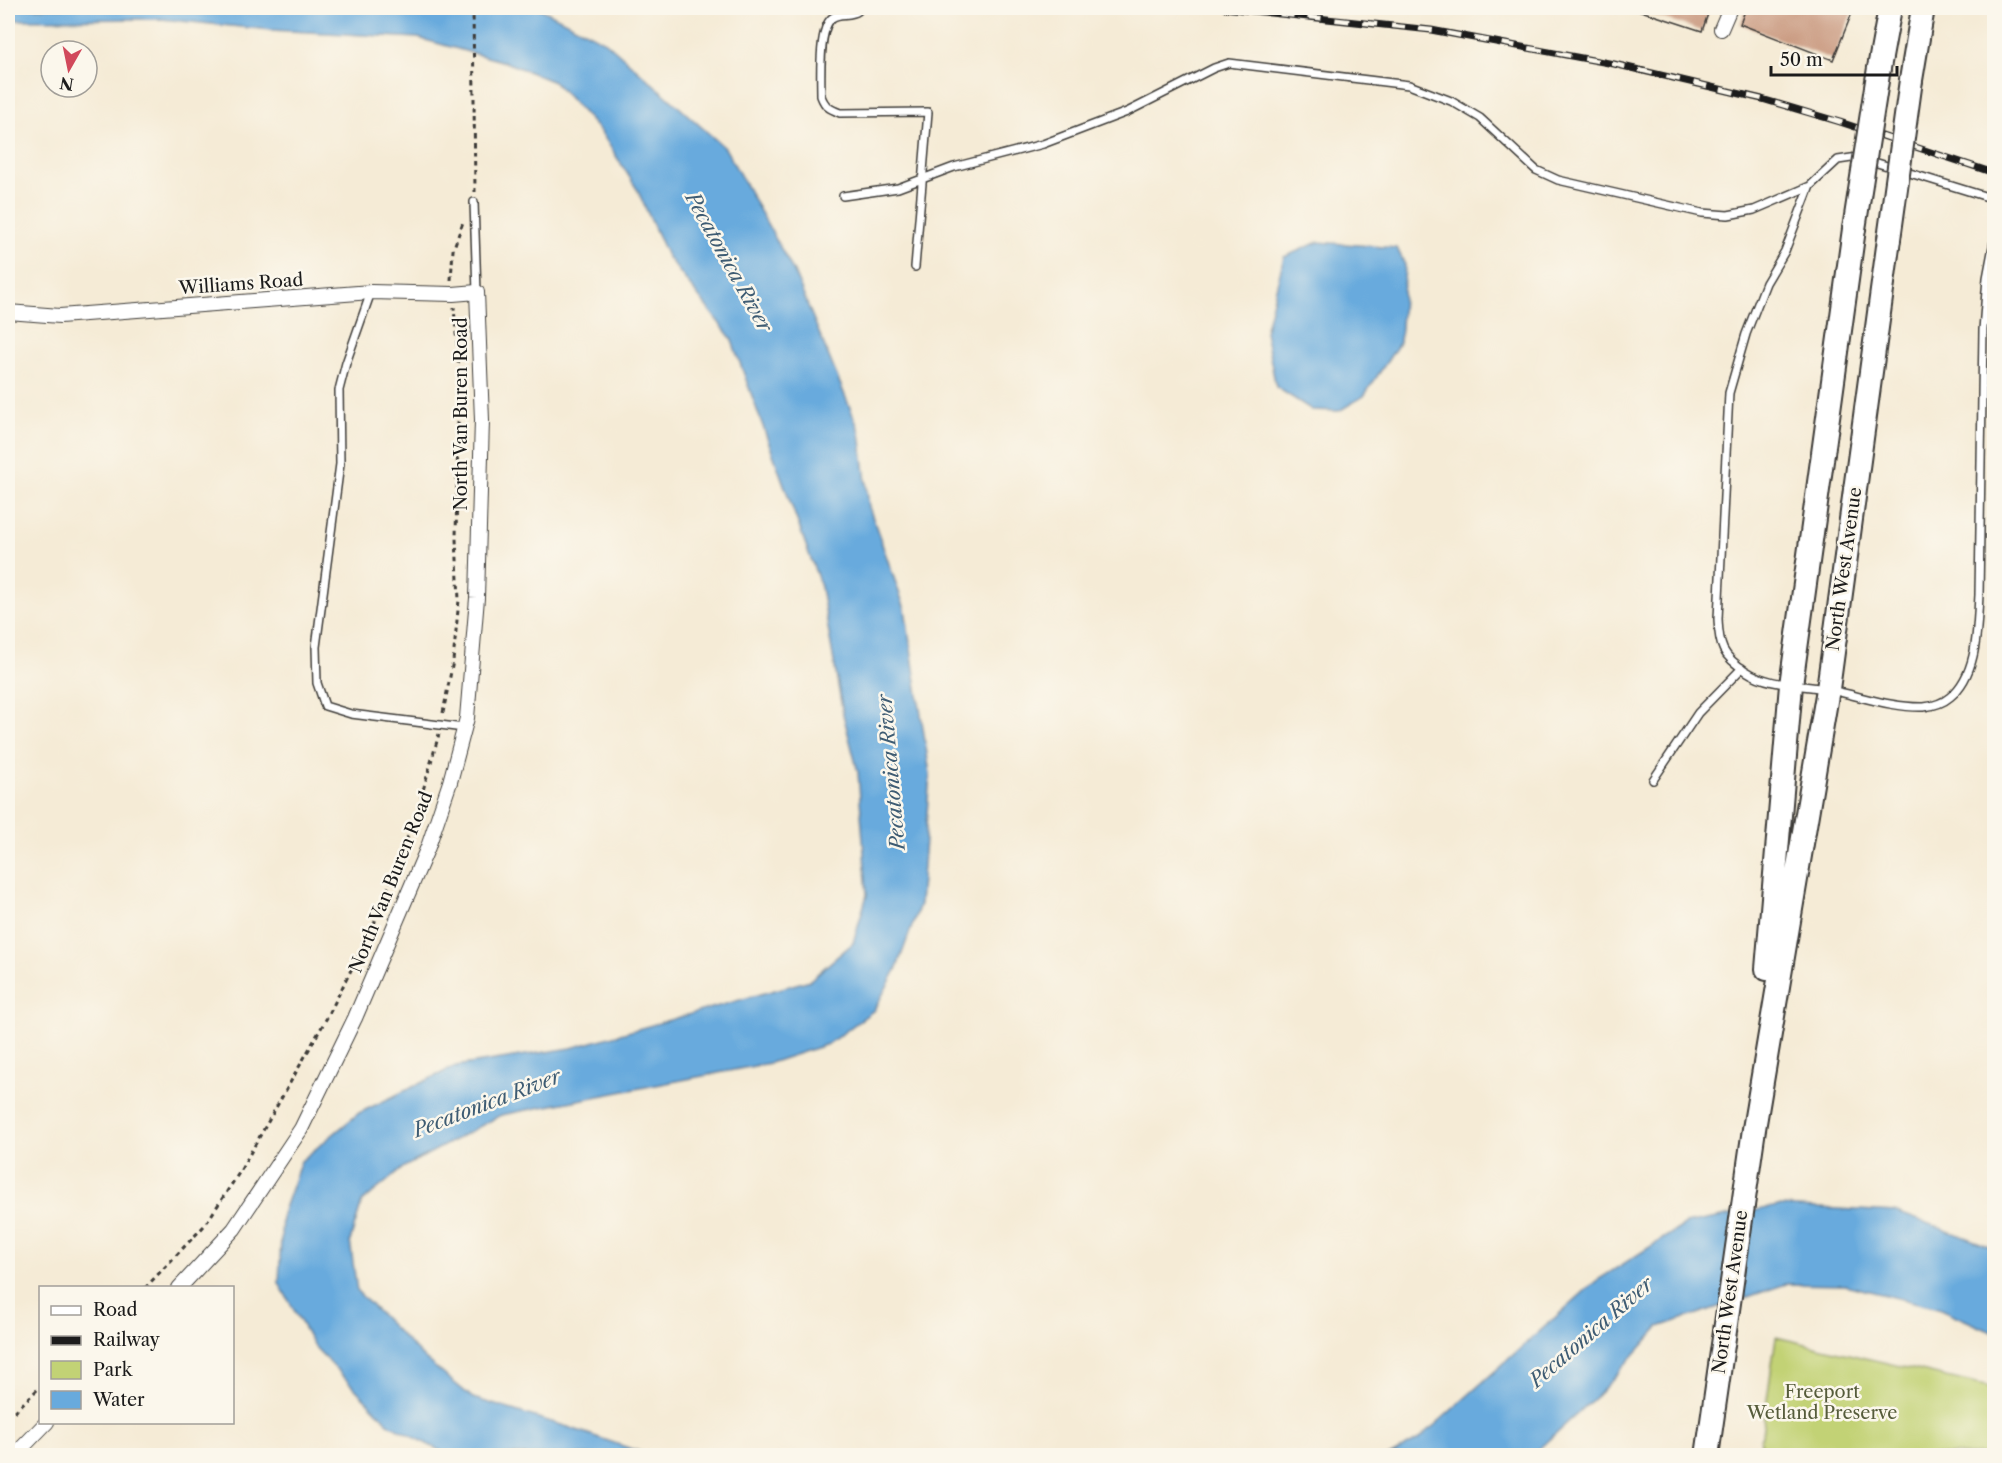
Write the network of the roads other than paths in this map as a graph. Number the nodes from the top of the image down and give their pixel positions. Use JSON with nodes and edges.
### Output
{"nodes":[{"id":1,"x":859,"y":8,"type":"edge"},
{"id":2,"x":1730,"y":8,"type":"edge"},
{"id":3,"x":1890,"y":8,"type":"edge"},
{"id":4,"x":1923,"y":8,"type":"edge"},
{"id":5,"x":1721,"y":29,"type":"dead end"},
{"id":6,"x":922,"y":179,"type":"junction"},
{"id":7,"x":1810,"y":186,"type":"junction"},
{"id":8,"x":843,"y":196,"type":"dead end"},
{"id":9,"x":1995,"y":199,"type":"edge"},
{"id":10,"x":474,"y":202,"type":"dead end"},
{"id":11,"x":1995,"y":241,"type":"edge"},
{"id":12,"x":915,"y":267,"type":"dead end"},
{"id":13,"x":370,"y":292,"type":"junction"},
{"id":14,"x":477,"y":292,"type":"junction"},
{"id":15,"x":8,"y":312,"type":"edge"},
{"id":16,"x":1742,"y":668,"type":"junction"},
{"id":17,"x":1791,"y":685,"type":"junction"},
{"id":18,"x":1828,"y":690,"type":"junction"},
{"id":19,"x":464,"y":728,"type":"junction"},
{"id":20,"x":1653,"y":780,"type":"dead end"},
{"id":21,"x":1754,"y":1129,"type":"junction"},
{"id":22,"x":180,"y":1286,"type":"edge"},
{"id":23,"x":45,"y":1424,"type":"edge"},
{"id":24,"x":14,"y":1455,"type":"edge"},
{"id":25,"x":1707,"y":1455,"type":"edge"}],
"edges":[{"from":1,"to":6,"type":"lane"},
{"from":2,"to":5,"type":"street"},
{"from":3,"to":17,"type":"main road","name":"North West Avenue","bridge":true},
{"from":4,"to":18,"type":"main road","name":"North West Avenue","bridge":true},
{"from":6,"to":7,"type":"lane"},
{"from":6,"to":8,"type":"lane"},
{"from":6,"to":12,"type":"lane"},
{"from":7,"to":9,"type":"lane"},
{"from":7,"to":16,"type":"lane"},
{"from":10,"to":14,"type":"lane"},
{"from":11,"to":18,"type":"lane"},
{"from":13,"to":14,"type":"street","name":"Williams Road"},
{"from":13,"to":15,"type":"street","name":"Williams Road"},
{"from":13,"to":19,"type":"lane"},
{"from":14,"to":19,"type":"street","name":"North Van Buren Road"},
{"from":16,"to":17,"type":"lane"},
{"from":16,"to":20,"type":"lane"},
{"from":17,"to":18,"type":"lane"},
{"from":17,"to":21,"type":"main road","name":"North West Avenue"},
{"from":18,"to":21,"type":"main road","name":"North West Avenue"},
{"from":19,"to":22,"type":"street","name":"North Van Buren Road"},
{"from":21,"to":25,"type":"main road","name":"North West Avenue"},
{"from":23,"to":24,"type":"street"}]}
